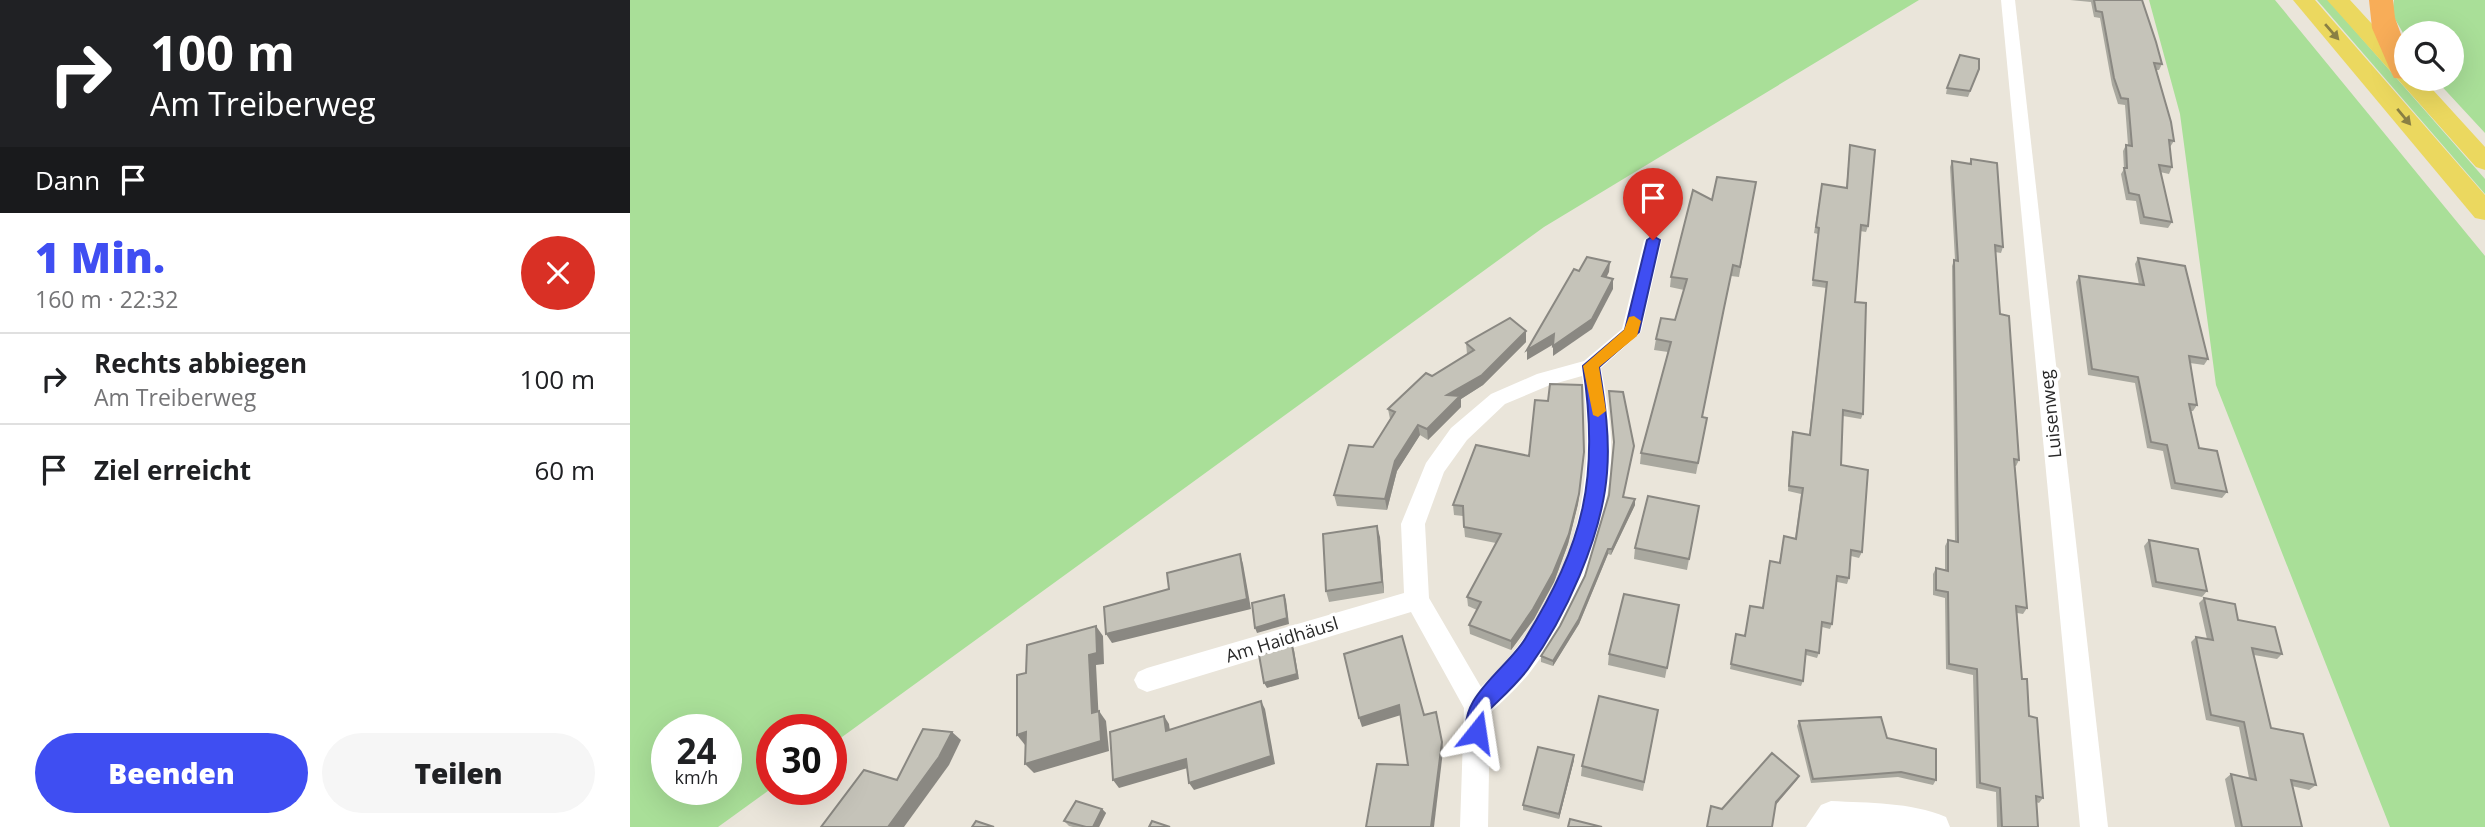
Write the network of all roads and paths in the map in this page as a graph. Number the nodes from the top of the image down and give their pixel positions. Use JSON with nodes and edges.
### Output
{"nodes":[{"id":1,"x":2008,"y":0,"type":"edge"},
{"id":2,"x":2304,"y":0,"type":"edge"},
{"id":3,"x":2338,"y":0,"type":"edge"},
{"id":4,"x":2381,"y":0,"type":"edge"},
{"id":5,"x":2394,"y":46,"type":"edge"},
{"id":6,"x":2394,"y":61,"type":"edge"},
{"id":7,"x":2421,"y":91,"type":"edge"},
{"id":8,"x":2485,"y":162,"type":"edge"},
{"id":9,"x":2485,"y":212,"type":"edge"},
{"id":10,"x":1653,"y":240,"type":"dead end"},
{"id":11,"x":1591,"y":366,"type":"junction"},
{"id":12,"x":1417,"y":600,"type":"junction"},
{"id":13,"x":1147,"y":680,"type":"dead end"},
{"id":14,"x":1478,"y":708,"type":"junction"},
{"id":15,"x":1474,"y":827,"type":"edge"},
{"id":16,"x":1820,"y":827,"type":"edge"},
{"id":17,"x":1936,"y":827,"type":"edge"},
{"id":18,"x":2094,"y":827,"type":"edge"}],
"edges":[{"from":1,"to":18,"type":"street","name":"Luisenweg"},
{"from":2,"to":9,"type":"main road","one_way":true},
{"from":3,"to":6,"type":"main road"},
{"from":4,"to":5,"type":"highway"},
{"from":7,"to":8,"type":"main road"},
{"from":10,"to":11,"type":"street"},
{"from":11,"to":12,"type":"street"},
{"from":11,"to":14,"type":"street"},
{"from":12,"to":13,"type":"street","name":"Am Haidhäusl"},
{"from":12,"to":14,"type":"street"},
{"from":14,"to":15,"type":"street"},
{"from":16,"to":17,"type":"street"}]}
